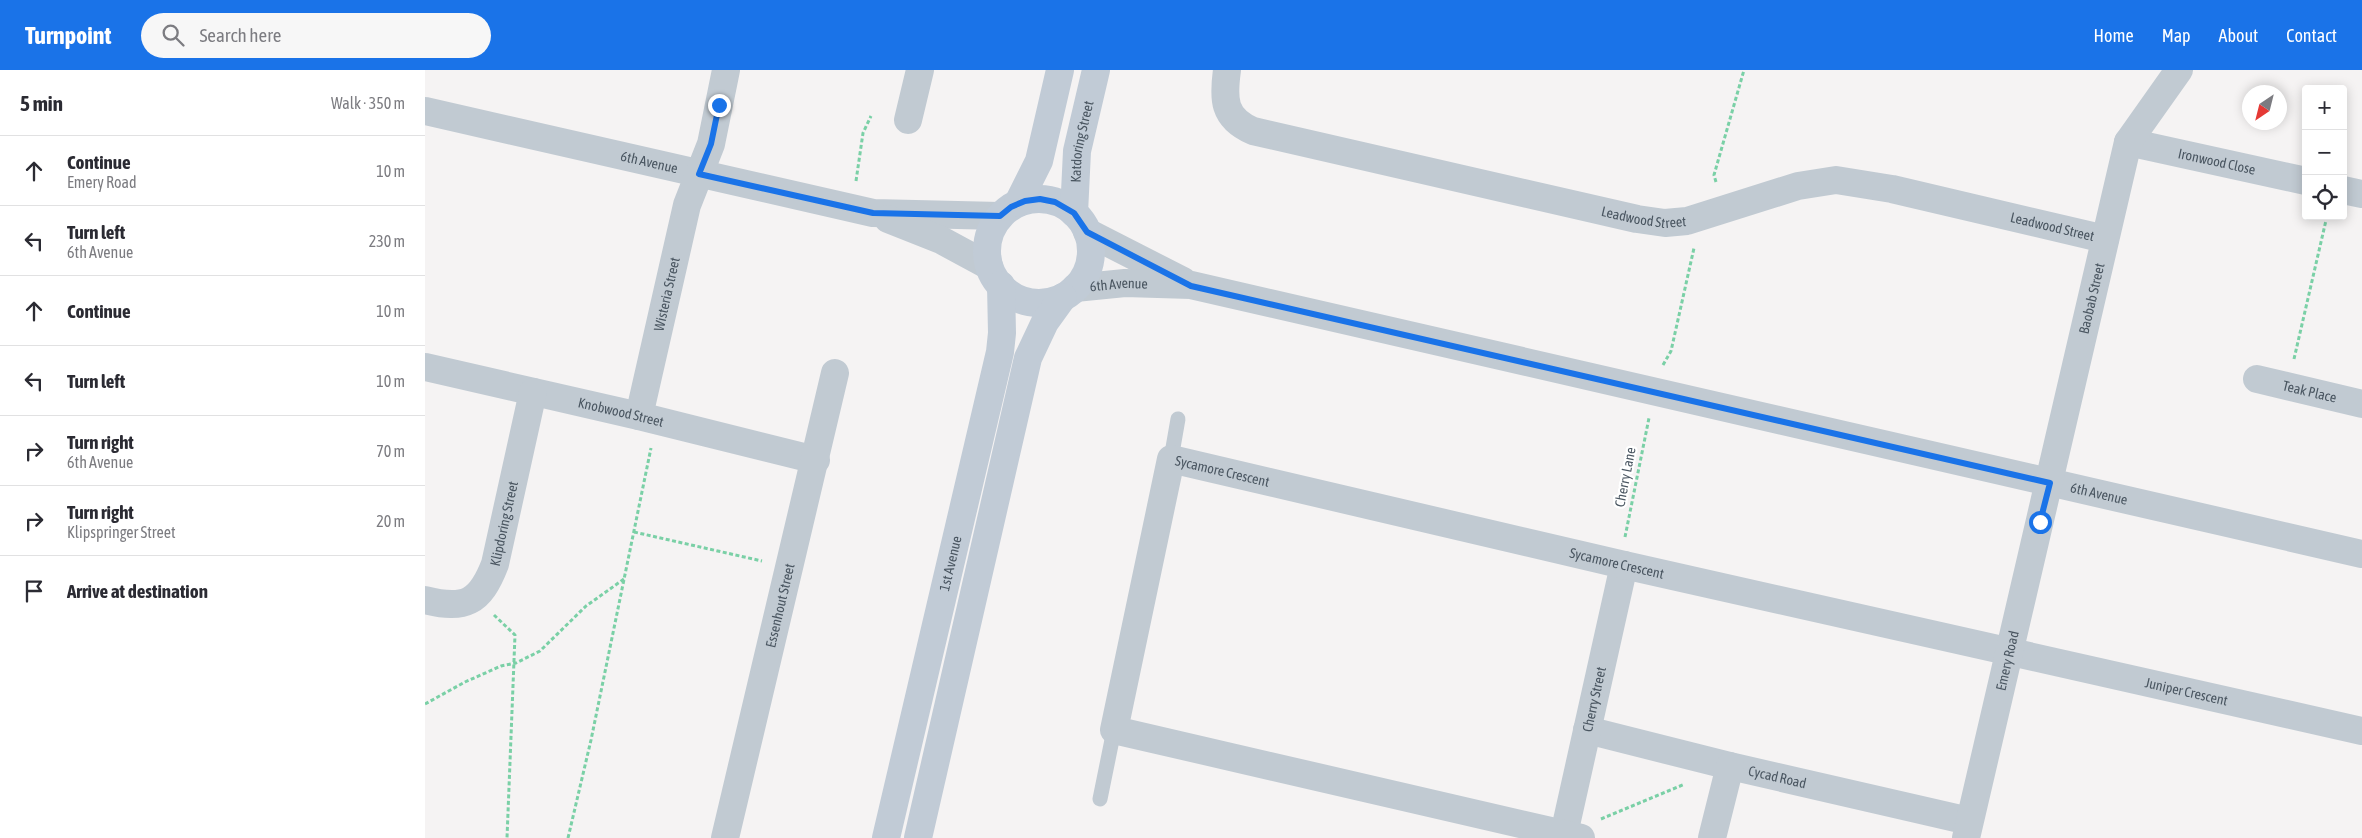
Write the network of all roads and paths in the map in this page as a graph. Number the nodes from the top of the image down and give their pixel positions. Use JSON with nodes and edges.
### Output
{"nodes":[{"id":1,"x":726,"y":70,"type":"edge"},
{"id":2,"x":921,"y":70,"type":"edge"},
{"id":3,"x":1060,"y":70,"type":"edge"},
{"id":4,"x":1096,"y":70,"type":"edge"},
{"id":5,"x":1227,"y":70,"type":"edge"},
{"id":6,"x":1744,"y":70,"type":"edge"},
{"id":7,"x":2179,"y":70,"type":"edge"},
{"id":8,"x":425,"y":111,"type":"edge"},
{"id":9,"x":871,"y":116,"type":"dead end"},
{"id":10,"x":908,"y":120,"type":"dead end"},
{"id":11,"x":2129,"y":142,"type":"junction"},
{"id":12,"x":699,"y":174,"type":"junction"},
{"id":13,"x":2302,"y":180,"type":"edge"},
{"id":14,"x":856,"y":184,"type":"dead end"},
{"id":15,"x":2347,"y":191,"type":"edge"},
{"id":16,"x":2362,"y":194,"type":"edge"},
{"id":17,"x":1009,"y":210,"type":"junction"},
{"id":18,"x":1723,"y":211,"type":"junction"},
{"id":19,"x":873,"y":213,"type":"junction"},
{"id":20,"x":2326,"y":220,"type":"edge"},
{"id":21,"x":1080,"y":222,"type":"junction"},
{"id":22,"x":2105,"y":239,"type":"junction"},
{"id":23,"x":1695,"y":243,"type":"dead end"},
{"id":24,"x":995,"y":276,"type":"junction"},
{"id":25,"x":1191,"y":286,"type":"junction"},
{"id":26,"x":1069,"y":292,"type":"junction"},
{"id":27,"x":425,"y":367,"type":"edge"},
{"id":28,"x":1659,"y":372,"type":"dead end"},
{"id":29,"x":835,"y":373,"type":"dead end"},
{"id":30,"x":2257,"y":379,"type":"dead end"},
{"id":31,"x":2288,"y":386,"type":"junction"},
{"id":32,"x":533,"y":392,"type":"junction"},
{"id":33,"x":2362,"y":404,"type":"edge"},
{"id":34,"x":1649,"y":416,"type":"dead end"},
{"id":35,"x":648,"y":418,"type":"junction"},
{"id":36,"x":1178,"y":419,"type":"dead end"},
{"id":37,"x":1171,"y":459,"type":"junction"},
{"id":38,"x":816,"y":460,"type":"junction"},
{"id":39,"x":2050,"y":483,"type":"junction"},
{"id":40,"x":634,"y":532,"type":"junction"},
{"id":41,"x":1624,"y":552,"type":"junction"},
{"id":42,"x":2362,"y":554,"type":"edge"},
{"id":43,"x":789,"y":568,"type":"junction"},
{"id":44,"x":625,"y":579,"type":"junction"},
{"id":45,"x":425,"y":600,"type":"edge"},
{"id":46,"x":515,"y":635,"type":"dead end"},
{"id":47,"x":2010,"y":652,"type":"junction"},
{"id":48,"x":516,"y":663,"type":"junction"},
{"id":49,"x":425,"y":704,"type":"edge"},
{"id":50,"x":1114,"y":730,"type":"junction"},
{"id":51,"x":1587,"y":730,"type":"junction"},
{"id":52,"x":2362,"y":731,"type":"edge"},
{"id":53,"x":1730,"y":766,"type":"junction"},
{"id":54,"x":1100,"y":799,"type":"dead end"},
{"id":55,"x":1967,"y":829,"type":"edge"},
{"id":56,"x":1572,"y":836,"type":"edge"},
{"id":57,"x":507,"y":838,"type":"edge"},
{"id":58,"x":568,"y":838,"type":"edge"},
{"id":59,"x":725,"y":838,"type":"edge"},
{"id":60,"x":886,"y":838,"type":"edge"},
{"id":61,"x":918,"y":838,"type":"edge"},
{"id":62,"x":1712,"y":838,"type":"edge"}],
"edges":[{"from":1,"to":12,"type":"street","name":"Wisteria Street"},
{"from":2,"to":10,"type":"street"},
{"from":3,"to":17,"type":"street"},
{"from":4,"to":21,"type":"street","name":"Katdoring Street"},
{"from":5,"to":18,"type":"street","name":"Leadwood Street"},
{"from":6,"to":18,"type":"path"},
{"from":7,"to":11,"type":"street","name":"Baobab Street"},
{"from":8,"to":12,"type":"street","name":"6th Avenue"},
{"from":9,"to":14,"type":"path"},
{"from":11,"to":13,"type":"street","name":"Ironwood Close"},
{"from":11,"to":22,"type":"street","name":"Baobab Street"},
{"from":12,"to":19,"type":"street","name":"6th Avenue"},
{"from":12,"to":35,"type":"street","name":"Wisteria Street"},
{"from":15,"to":16,"type":"street"},
{"from":17,"to":19,"type":"street","name":"6th Avenue"},
{"from":17,"to":21,"type":"street"},
{"from":17,"to":24,"type":"street"},
{"from":18,"to":22,"type":"street","name":"Leadwood Street"},
{"from":19,"to":24,"type":"street","name":"6th Avenue"},
{"from":20,"to":31,"type":"path"},
{"from":21,"to":25,"type":"street","name":"6th Avenue"},
{"from":21,"to":26,"type":"street"},
{"from":22,"to":39,"type":"street","name":"Baobab Street"},
{"from":23,"to":28,"type":"path"},
{"from":24,"to":26,"type":"street"},
{"from":24,"to":60,"type":"street","name":"1st Avenue"},
{"from":25,"to":26,"type":"street","name":"6th Avenue"},
{"from":25,"to":39,"type":"street","name":"6th Avenue"},
{"from":26,"to":61,"type":"street"},
{"from":27,"to":32,"type":"street","name":"Knobwood Street"},
{"from":29,"to":38,"type":"street","name":"Essenhout Street"},
{"from":30,"to":31,"type":"street","name":"Teak Place"},
{"from":31,"to":33,"type":"street","name":"Teak Place"},
{"from":32,"to":35,"type":"street","name":"Knobwood Street"},
{"from":32,"to":45,"type":"street","name":"Klipdoring Street"},
{"from":34,"to":41,"type":"path","name":"Cherry Lane"},
{"from":35,"to":38,"type":"street","name":"Knobwood Street"},
{"from":35,"to":40,"type":"path"},
{"from":36,"to":37,"type":"lane"},
{"from":37,"to":41,"type":"street","name":"Sycamore Crescent"},
{"from":37,"to":50,"type":"street","name":"Sycamore Crescent"},
{"from":38,"to":43,"type":"street","name":"Essenhout Street"},
{"from":39,"to":42,"type":"street","name":"6th Avenue"},
{"from":39,"to":47,"type":"street","name":"Emery Road"},
{"from":40,"to":43,"type":"path"},
{"from":40,"to":44,"type":"path"},
{"from":41,"to":47,"type":"street","name":"Sycamore Crescent"},
{"from":41,"to":51,"type":"street","name":"Cherry Street"},
{"from":43,"to":59,"type":"street","name":"Essenhout Street"},
{"from":44,"to":48,"type":"path"},
{"from":44,"to":58,"type":"path"},
{"from":46,"to":48,"type":"path"},
{"from":47,"to":52,"type":"street","name":"Juniper Crescent"},
{"from":47,"to":55,"type":"street","name":"Emery Road"},
{"from":48,"to":49,"type":"path"},
{"from":48,"to":57,"type":"path"},
{"from":50,"to":54,"type":"lane"},
{"from":50,"to":56,"type":"street"},
{"from":51,"to":53,"type":"street","name":"Cycad Road"},
{"from":51,"to":56,"type":"street","name":"Cherry Street"},
{"from":53,"to":55,"type":"street","name":"Cycad Road"},
{"from":53,"to":56,"type":"path"},
{"from":53,"to":62,"type":"street"}]}
